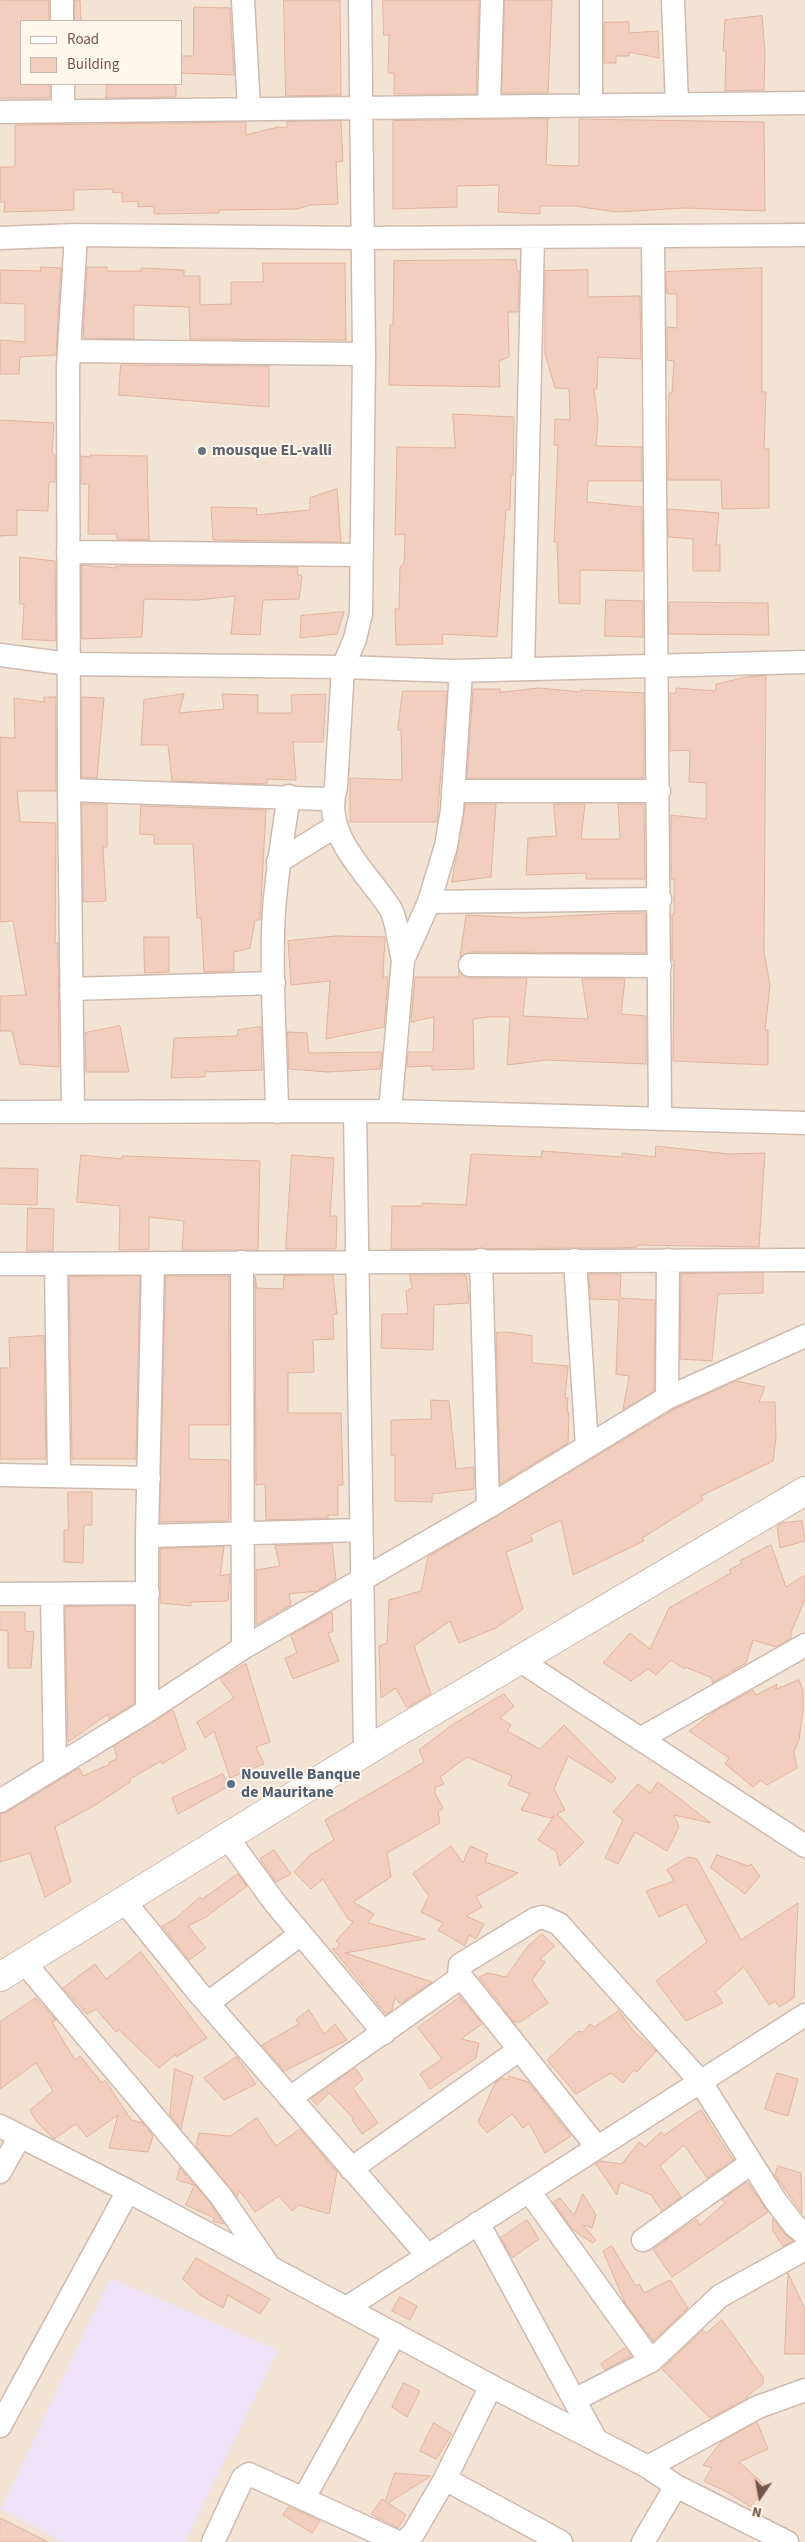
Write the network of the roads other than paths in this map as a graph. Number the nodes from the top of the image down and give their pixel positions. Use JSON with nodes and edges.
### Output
{"nodes":[{"id":1,"x":62,"y":0,"type":"edge"},
{"id":2,"x":243,"y":0,"type":"edge"},
{"id":3,"x":360,"y":0,"type":"edge"},
{"id":4,"x":492,"y":0,"type":"edge"},
{"id":5,"x":591,"y":0,"type":"edge"},
{"id":6,"x":673,"y":0,"type":"edge"},
{"id":7,"x":62,"y":20,"type":"edge"},
{"id":8,"x":63,"y":85,"type":"edge"},
{"id":9,"x":805,"y":103,"type":"edge"},
{"id":10,"x":677,"y":104,"type":"junction"},
{"id":11,"x":591,"y":105,"type":"junction"},
{"id":12,"x":489,"y":106,"type":"junction"},
{"id":13,"x":361,"y":107,"type":"junction"},
{"id":14,"x":249,"y":108,"type":"junction"},
{"id":15,"x":63,"y":111,"type":"junction"},
{"id":16,"x":0,"y":112,"type":"edge"},
{"id":17,"x":76,"y":235,"type":"junction"},
{"id":18,"x":805,"y":235,"type":"edge"},
{"id":19,"x":653,"y":236,"type":"junction"},
{"id":20,"x":533,"y":237,"type":"junction"},
{"id":21,"x":0,"y":238,"type":"edge"},
{"id":22,"x":362,"y":238,"type":"junction"},
{"id":23,"x":69,"y":351,"type":"junction"},
{"id":24,"x":364,"y":354,"type":"junction"},
{"id":25,"x":68,"y":552,"type":"junction"},
{"id":26,"x":361,"y":555,"type":"junction"},
{"id":27,"x":0,"y":655,"type":"edge"},
{"id":28,"x":805,"y":662,"type":"edge"},
{"id":29,"x":68,"y":664,"type":"junction"},
{"id":30,"x":343,"y":667,"type":"junction"},
{"id":31,"x":658,"y":667,"type":"junction"},
{"id":32,"x":524,"y":669,"type":"junction"},
{"id":33,"x":461,"y":671,"type":"junction"},
{"id":34,"x":69,"y":790,"type":"junction"},
{"id":35,"x":659,"y":791,"type":"junction"},
{"id":36,"x":453,"y":792,"type":"junction"},
{"id":37,"x":289,"y":796,"type":"junction"},
{"id":38,"x":334,"y":796,"type":"junction"},
{"id":39,"x":336,"y":826,"type":"junction"},
{"id":40,"x":278,"y":862,"type":"junction"},
{"id":41,"x":660,"y":899,"type":"junction"},
{"id":42,"x":429,"y":902,"type":"junction"},
{"id":43,"x":402,"y":960,"type":"junction"},
{"id":44,"x":470,"y":965,"type":"dead end"},
{"id":45,"x":660,"y":966,"type":"junction"},
{"id":46,"x":274,"y":983,"type":"junction"},
{"id":47,"x":72,"y":989,"type":"junction"},
{"id":48,"x":390,"y":1111,"type":"junction"},
{"id":49,"x":0,"y":1112,"type":"edge"},
{"id":50,"x":73,"y":1112,"type":"junction"},
{"id":51,"x":277,"y":1112,"type":"junction"},
{"id":52,"x":356,"y":1112,"type":"junction"},
{"id":53,"x":660,"y":1118,"type":"junction"},
{"id":54,"x":805,"y":1123,"type":"edge"},
{"id":55,"x":480,"y":1260,"type":"junction"},
{"id":56,"x":575,"y":1260,"type":"junction"},
{"id":57,"x":668,"y":1260,"type":"junction"},
{"id":58,"x":805,"y":1260,"type":"edge"},
{"id":59,"x":358,"y":1261,"type":"junction"},
{"id":60,"x":242,"y":1262,"type":"junction"},
{"id":61,"x":153,"y":1263,"type":"junction"},
{"id":62,"x":0,"y":1264,"type":"edge"},
{"id":63,"x":56,"y":1264,"type":"junction"},
{"id":64,"x":805,"y":1336,"type":"edge"},
{"id":65,"x":667,"y":1398,"type":"junction"},
{"id":66,"x":587,"y":1447,"type":"junction"},
{"id":67,"x":0,"y":1475,"type":"edge"},
{"id":68,"x":59,"y":1476,"type":"junction"},
{"id":69,"x":149,"y":1478,"type":"junction"},
{"id":70,"x":805,"y":1491,"type":"edge"},
{"id":71,"x":488,"y":1507,"type":"junction"},
{"id":72,"x":362,"y":1530,"type":"junction"},
{"id":73,"x":243,"y":1535,"type":"junction"},
{"id":74,"x":147,"y":1536,"type":"junction"},
{"id":75,"x":362,"y":1581,"type":"junction"},
{"id":76,"x":148,"y":1593,"type":"junction"},
{"id":77,"x":0,"y":1594,"type":"edge"},
{"id":78,"x":52,"y":1594,"type":"junction"},
{"id":79,"x":805,"y":1645,"type":"edge"},
{"id":80,"x":243,"y":1648,"type":"junction"},
{"id":81,"x":519,"y":1660,"type":"junction"},
{"id":82,"x":147,"y":1711,"type":"junction"},
{"id":83,"x":640,"y":1739,"type":"junction"},
{"id":84,"x":365,"y":1752,"type":"junction"},
{"id":85,"x":55,"y":1767,"type":"junction"},
{"id":86,"x":0,"y":1801,"type":"edge"},
{"id":87,"x":228,"y":1837,"type":"junction"},
{"id":88,"x":805,"y":1846,"type":"edge"},
{"id":89,"x":124,"y":1901,"type":"junction"},
{"id":90,"x":301,"y":1934,"type":"junction"},
{"id":91,"x":24,"y":1962,"type":"junction"},
{"id":92,"x":0,"y":1977,"type":"edge"},
{"id":93,"x":460,"y":1978,"type":"junction"},
{"id":94,"x":208,"y":2003,"type":"junction"},
{"id":95,"x":805,"y":2015,"type":"edge"},
{"id":96,"x":384,"y":2033,"type":"junction"},
{"id":97,"x":519,"y":2050,"type":"junction"},
{"id":98,"x":700,"y":2082,"type":"junction"},
{"id":99,"x":290,"y":2098,"type":"junction"},
{"id":100,"x":0,"y":2126,"type":"edge"},
{"id":101,"x":20,"y":2136,"type":"junction"},
{"id":102,"x":597,"y":2147,"type":"junction"},
{"id":103,"x":751,"y":2162,"type":"junction"},
{"id":104,"x":351,"y":2168,"type":"junction"},
{"id":105,"x":0,"y":2172,"type":"edge"},
{"id":106,"x":529,"y":2190,"type":"junction"},
{"id":107,"x":128,"y":2191,"type":"junction"},
{"id":108,"x":478,"y":2223,"type":"junction"},
{"id":109,"x":805,"y":2234,"type":"edge"},
{"id":110,"x":643,"y":2240,"type":"dead end"},
{"id":111,"x":805,"y":2250,"type":"edge"},
{"id":112,"x":428,"y":2256,"type":"junction"},
{"id":113,"x":269,"y":2266,"type":"junction"},
{"id":114,"x":346,"y":2308,"type":"junction"},
{"id":115,"x":395,"y":2334,"type":"junction"},
{"id":116,"x":651,"y":2360,"type":"junction"},
{"id":117,"x":491,"y":2386,"type":"junction"},
{"id":118,"x":805,"y":2390,"type":"edge"},
{"id":119,"x":574,"y":2400,"type":"junction"},
{"id":120,"x":0,"y":2426,"type":"edge"},
{"id":121,"x":596,"y":2440,"type":"junction"},
{"id":122,"x":648,"y":2467,"type":"junction"},
{"id":123,"x":444,"y":2479,"type":"junction"},
{"id":124,"x":676,"y":2486,"type":"junction"},
{"id":125,"x":304,"y":2498,"type":"junction"},
{"id":126,"x":213,"y":2542,"type":"edge"},
{"id":127,"x":398,"y":2542,"type":"edge"},
{"id":128,"x":404,"y":2542,"type":"edge"},
{"id":129,"x":561,"y":2542,"type":"edge"},
{"id":130,"x":643,"y":2542,"type":"edge"},
{"id":131,"x":787,"y":2542,"type":"edge"}],
"edges":[{"from":1,"to":7,"type":"street"},
{"from":2,"to":14,"type":"street"},
{"from":3,"to":13,"type":"street"},
{"from":4,"to":12,"type":"street"},
{"from":5,"to":11,"type":"street"},
{"from":6,"to":10,"type":"street"},
{"from":8,"to":15,"type":"street"},
{"from":9,"to":10,"type":"street"},
{"from":10,"to":11,"type":"street"},
{"from":11,"to":12,"type":"street"},
{"from":12,"to":13,"type":"street"},
{"from":13,"to":14,"type":"street"},
{"from":13,"to":22,"type":"street"},
{"from":14,"to":15,"type":"street"},
{"from":15,"to":16,"type":"street"},
{"from":17,"to":21,"type":"street"},
{"from":17,"to":22,"type":"street"},
{"from":17,"to":23,"type":"street"},
{"from":18,"to":19,"type":"street"},
{"from":19,"to":20,"type":"street"},
{"from":19,"to":31,"type":"street"},
{"from":20,"to":22,"type":"street"},
{"from":20,"to":32,"type":"street"},
{"from":22,"to":24,"type":"street"},
{"from":23,"to":24,"type":"street"},
{"from":23,"to":25,"type":"street"},
{"from":24,"to":26,"type":"street"},
{"from":25,"to":26,"type":"street"},
{"from":25,"to":29,"type":"street"},
{"from":26,"to":30,"type":"street"},
{"from":27,"to":29,"type":"street"},
{"from":28,"to":31,"type":"street"},
{"from":29,"to":30,"type":"street"},
{"from":29,"to":34,"type":"street"},
{"from":30,"to":33,"type":"street"},
{"from":30,"to":38,"type":"street"},
{"from":31,"to":32,"type":"street"},
{"from":31,"to":35,"type":"street"},
{"from":32,"to":33,"type":"street"},
{"from":33,"to":36,"type":"street"},
{"from":34,"to":37,"type":"street"},
{"from":34,"to":47,"type":"street"},
{"from":35,"to":36,"type":"street"},
{"from":35,"to":41,"type":"street"},
{"from":36,"to":42,"type":"street"},
{"from":37,"to":38,"type":"street"},
{"from":37,"to":40,"type":"street"},
{"from":38,"to":39,"type":"street"},
{"from":39,"to":40,"type":"street"},
{"from":39,"to":43,"type":"street"},
{"from":40,"to":46,"type":"street"},
{"from":41,"to":42,"type":"street"},
{"from":41,"to":45,"type":"street"},
{"from":42,"to":43,"type":"street"},
{"from":43,"to":48,"type":"street"},
{"from":44,"to":45,"type":"street"},
{"from":45,"to":53,"type":"street"},
{"from":46,"to":47,"type":"street"},
{"from":46,"to":51,"type":"street"},
{"from":47,"to":50,"type":"street"},
{"from":48,"to":52,"type":"street"},
{"from":48,"to":53,"type":"street"},
{"from":49,"to":50,"type":"street"},
{"from":50,"to":51,"type":"street"},
{"from":51,"to":52,"type":"street"},
{"from":52,"to":59,"type":"street"},
{"from":53,"to":54,"type":"street"},
{"from":55,"to":56,"type":"street"},
{"from":55,"to":59,"type":"street"},
{"from":55,"to":71,"type":"street"},
{"from":56,"to":57,"type":"street"},
{"from":56,"to":66,"type":"street"},
{"from":57,"to":58,"type":"street"},
{"from":57,"to":65,"type":"street"},
{"from":59,"to":60,"type":"street"},
{"from":59,"to":72,"type":"street"},
{"from":60,"to":61,"type":"street"},
{"from":60,"to":73,"type":"street"},
{"from":61,"to":63,"type":"street"},
{"from":61,"to":69,"type":"street"},
{"from":62,"to":63,"type":"street"},
{"from":63,"to":68,"type":"street"},
{"from":64,"to":65,"type":"street"},
{"from":65,"to":66,"type":"street"},
{"from":66,"to":71,"type":"street"},
{"from":67,"to":68,"type":"street"},
{"from":68,"to":69,"type":"street"},
{"from":69,"to":74,"type":"street"},
{"from":70,"to":81,"type":"street"},
{"from":71,"to":75,"type":"street"},
{"from":72,"to":73,"type":"street"},
{"from":72,"to":75,"type":"street"},
{"from":73,"to":74,"type":"street"},
{"from":73,"to":80,"type":"street"},
{"from":74,"to":76,"type":"street"},
{"from":75,"to":80,"type":"street"},
{"from":75,"to":84,"type":"street"},
{"from":76,"to":78,"type":"street"},
{"from":76,"to":82,"type":"street"},
{"from":77,"to":78,"type":"street"},
{"from":78,"to":85,"type":"street"},
{"from":79,"to":83,"type":"street"},
{"from":80,"to":82,"type":"street"},
{"from":81,"to":83,"type":"street"},
{"from":81,"to":84,"type":"street"},
{"from":82,"to":85,"type":"street"},
{"from":83,"to":88,"type":"street"},
{"from":84,"to":87,"type":"street"},
{"from":85,"to":86,"type":"street"},
{"from":87,"to":89,"type":"street"},
{"from":87,"to":90,"type":"street"},
{"from":89,"to":91,"type":"street"},
{"from":89,"to":94,"type":"street"},
{"from":90,"to":94,"type":"street"},
{"from":90,"to":96,"type":"street"},
{"from":91,"to":92,"type":"street"},
{"from":91,"to":113,"type":"street"},
{"from":93,"to":96,"type":"street"},
{"from":93,"to":97,"type":"street"},
{"from":93,"to":98,"type":"street"},
{"from":94,"to":99,"type":"street"},
{"from":95,"to":98,"type":"street"},
{"from":96,"to":99,"type":"street"},
{"from":97,"to":102,"type":"street"},
{"from":97,"to":104,"type":"street"},
{"from":98,"to":102,"type":"street"},
{"from":98,"to":103,"type":"street"},
{"from":99,"to":104,"type":"street"},
{"from":100,"to":101,"type":"street"},
{"from":101,"to":105,"type":"street"},
{"from":101,"to":107,"type":"street"},
{"from":102,"to":106,"type":"street"},
{"from":103,"to":109,"type":"street"},
{"from":103,"to":110,"type":"street"},
{"from":104,"to":112,"type":"street"},
{"from":106,"to":108,"type":"street"},
{"from":106,"to":116,"type":"street"},
{"from":107,"to":113,"type":"street"},
{"from":107,"to":120,"type":"street"},
{"from":108,"to":112,"type":"street"},
{"from":108,"to":119,"type":"street"},
{"from":111,"to":116,"type":"street"},
{"from":112,"to":114,"type":"street"},
{"from":113,"to":114,"type":"street"},
{"from":114,"to":115,"type":"street"},
{"from":115,"to":117,"type":"street"},
{"from":115,"to":125,"type":"street"},
{"from":116,"to":119,"type":"street"},
{"from":117,"to":121,"type":"street"},
{"from":117,"to":123,"type":"street"},
{"from":118,"to":122,"type":"street"},
{"from":119,"to":121,"type":"street"},
{"from":121,"to":122,"type":"street"},
{"from":122,"to":124,"type":"street"},
{"from":123,"to":128,"type":"street"},
{"from":123,"to":129,"type":"street"},
{"from":124,"to":130,"type":"street"},
{"from":124,"to":131,"type":"street"},
{"from":125,"to":126,"type":"street"},
{"from":125,"to":127,"type":"street"}]}
